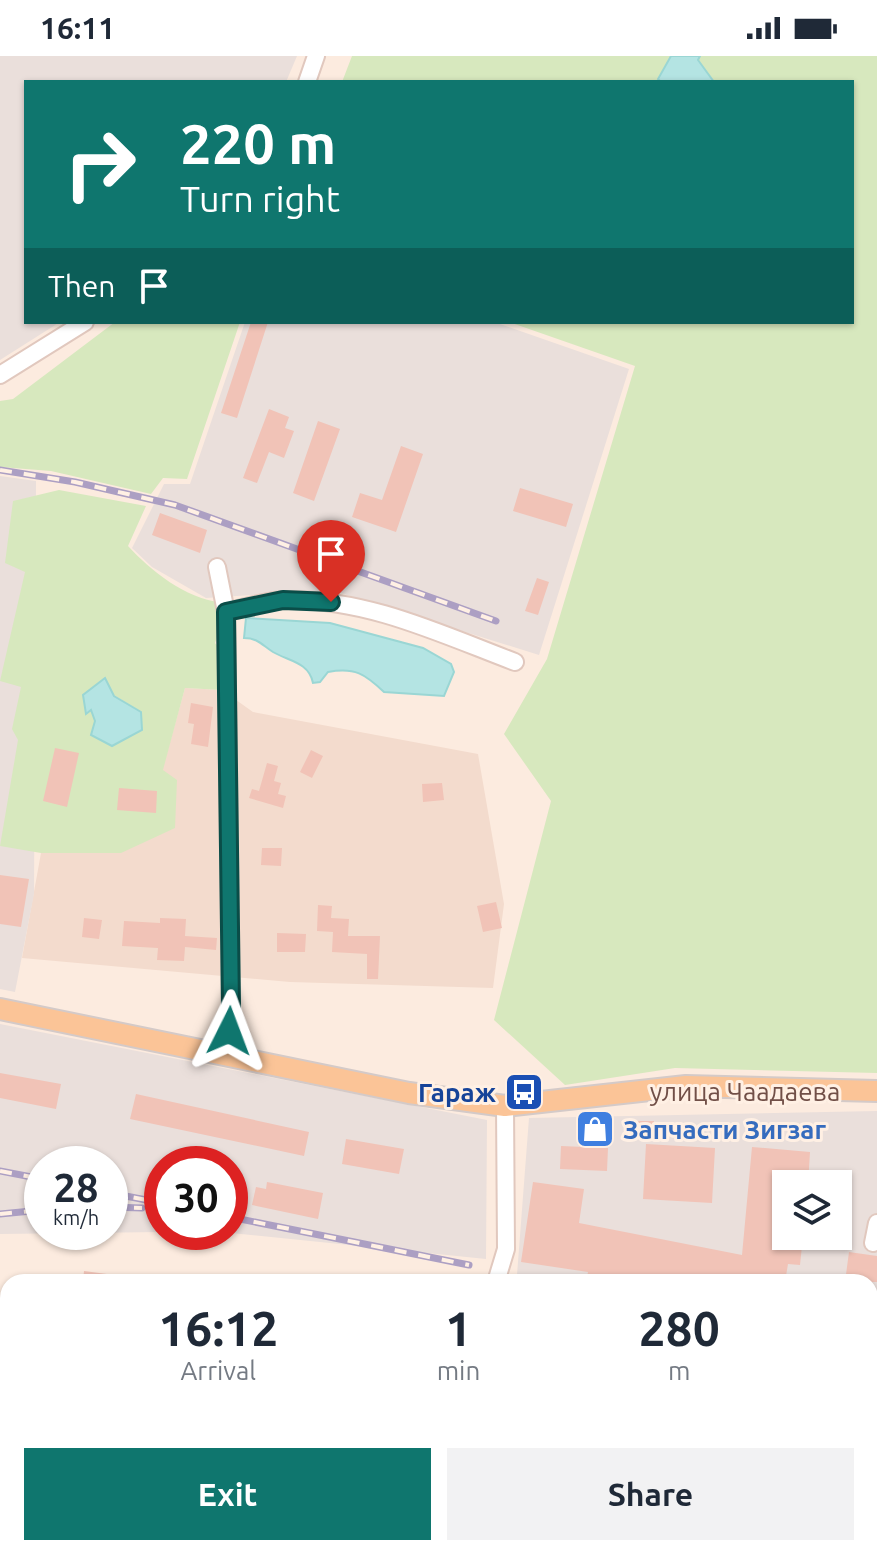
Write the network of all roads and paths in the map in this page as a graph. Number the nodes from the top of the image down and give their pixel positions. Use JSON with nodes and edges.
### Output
{"nodes":[{"id":1,"x":316,"y":56,"type":"edge"},
{"id":2,"x":308,"y":80,"type":"edge"},
{"id":3,"x":82,"y":324,"type":"edge"},
{"id":4,"x":0,"y":375,"type":"edge"},
{"id":5,"x":217,"y":567,"type":"dead end"},
{"id":6,"x":226,"y":612,"type":"junction"},
{"id":7,"x":515,"y":662,"type":"dead end"},
{"id":8,"x":0,"y":1009,"type":"edge"},
{"id":9,"x":226,"y":1055,"type":"junction"},
{"id":10,"x":877,"y":1091,"type":"edge"},
{"id":11,"x":505,"y":1106,"type":"junction"},
{"id":12,"x":877,"y":1223,"type":"edge"},
{"id":13,"x":873,"y":1243,"type":"dead end"},
{"id":14,"x":498,"y":1274,"type":"edge"}],
"edges":[{"from":1,"to":2,"type":"street"},
{"from":3,"to":4,"type":"street"},
{"from":5,"to":6,"type":"street"},
{"from":6,"to":7,"type":"street"},
{"from":6,"to":9,"type":"street"},
{"from":8,"to":9,"type":"main road","name":"улица Чаадаева"},
{"from":9,"to":11,"type":"main road","name":"улица Чаадаева"},
{"from":10,"to":11,"type":"main road","name":"улица Чаадаева"},
{"from":11,"to":14,"type":"street"},
{"from":12,"to":13,"type":"street"}]}
